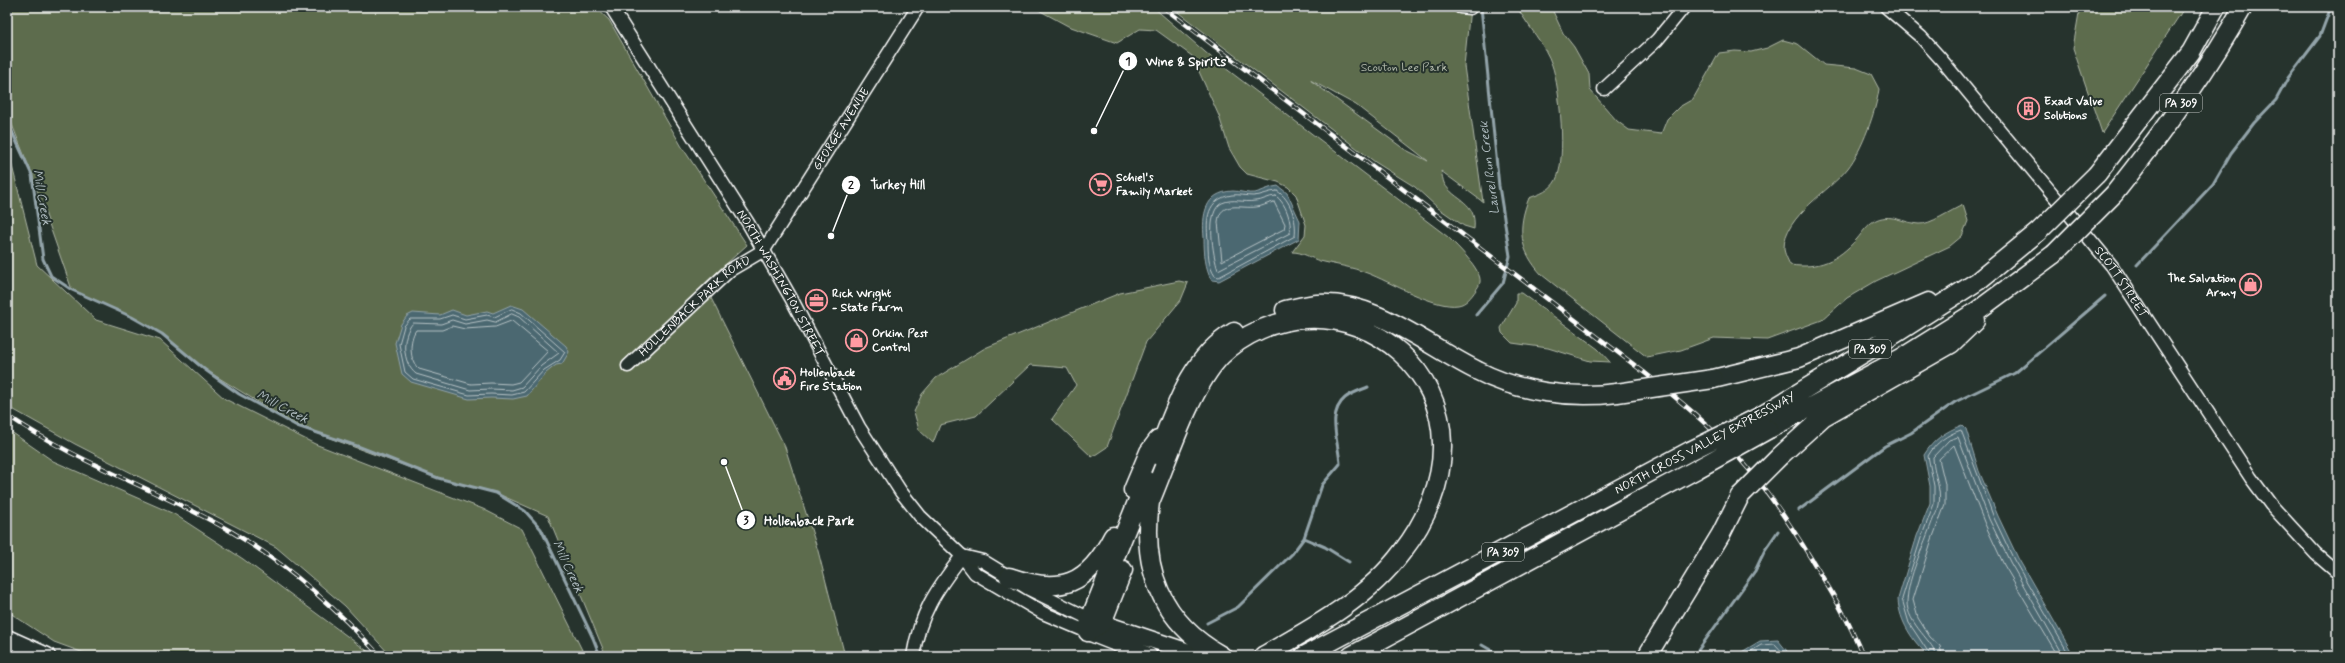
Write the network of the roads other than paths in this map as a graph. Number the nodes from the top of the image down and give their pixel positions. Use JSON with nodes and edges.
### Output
{"nodes":[{"id":1,"x":611,"y":7,"type":"edge"},
{"id":2,"x":918,"y":7,"type":"edge"},
{"id":3,"x":1684,"y":7,"type":"edge"},
{"id":4,"x":1886,"y":7,"type":"edge"},
{"id":5,"x":2216,"y":7,"type":"edge"},
{"id":6,"x":2243,"y":7,"type":"edge"},
{"id":7,"x":1604,"y":89,"type":"dead end"},
{"id":8,"x":764,"y":250,"type":"junction"},
{"id":9,"x":1978,"y":280,"type":"junction"},
{"id":10,"x":2011,"y":287,"type":"junction"},
{"id":11,"x":628,"y":366,"type":"dead end"},
{"id":12,"x":1765,"y":422,"type":"junction"},
{"id":13,"x":1167,"y":430,"type":"junction"},
{"id":14,"x":1150,"y":502,"type":"junction"},
{"id":15,"x":962,"y":556,"type":"junction"},
{"id":16,"x":2338,"y":573,"type":"edge"},
{"id":17,"x":1009,"y":577,"type":"junction"},
{"id":18,"x":1093,"y":625,"type":"junction"},
{"id":19,"x":7,"y":638,"type":"edge"},
{"id":20,"x":1309,"y":654,"type":"edge"},
{"id":21,"x":47,"y":656,"type":"edge"},
{"id":22,"x":913,"y":656,"type":"edge"},
{"id":23,"x":1149,"y":656,"type":"edge"},
{"id":24,"x":1201,"y":656,"type":"edge"},
{"id":25,"x":1222,"y":656,"type":"edge"},
{"id":26,"x":1263,"y":656,"type":"edge"},
{"id":27,"x":1351,"y":656,"type":"edge"},
{"id":28,"x":1646,"y":656,"type":"edge"}],
"edges":[{"from":1,"to":8,"type":"street","name":"NORTH WASHINGTON STREET"},
{"from":2,"to":8,"type":"street","name":"GEORGE AVENUE"},
{"from":3,"to":7,"type":"street"},
{"from":4,"to":16,"type":"street","name":"SCOTT STREET"},
{"from":5,"to":9,"type":"highway","name":"NORTH CROSS VALLEY EXPRESSWAY","number":"PA 309","bridge":true},
{"from":6,"to":10,"type":"highway","name":"NORTH CROSS VALLEY EXPRESSWAY","number":"PA 309","bridge":true},
{"from":8,"to":11,"type":"street","name":"HOLLENBACK PARK ROAD"},
{"from":8,"to":15,"type":"street","name":"NORTH WASHINGTON STREET"},
{"from":9,"to":12,"type":"highway","name":"NORTH CROSS VALLEY EXPRESSWAY","number":"PA 309"},
{"from":9,"to":13,"type":"highway","bridge":true},
{"from":10,"to":12,"type":"highway","name":"NORTH CROSS VALLEY EXPRESSWAY","number":"PA 309"},
{"from":10,"to":28,"type":"highway","bridge":true},
{"from":12,"to":20,"type":"highway","name":"NORTH CROSS VALLEY EXPRESSWAY","number":"PA 309","bridge":true},
{"from":12,"to":27,"type":"highway","name":"NORTH CROSS VALLEY EXPRESSWAY","number":"PA 309","bridge":true},
{"from":13,"to":17,"type":"highway"},
{"from":13,"to":18,"type":"highway"},
{"from":14,"to":18,"type":"highway"},
{"from":14,"to":25,"type":"highway"},
{"from":14,"to":26,"type":"highway"},
{"from":15,"to":17,"type":"street"},
{"from":15,"to":18,"type":"street","name":"NORTH WASHINGTON STREET"},
{"from":15,"to":22,"type":"street"},
{"from":17,"to":18,"type":"street"},
{"from":18,"to":23,"type":"main road"},
{"from":18,"to":24,"type":"main road"},
{"from":19,"to":21,"type":"main road"}]}
